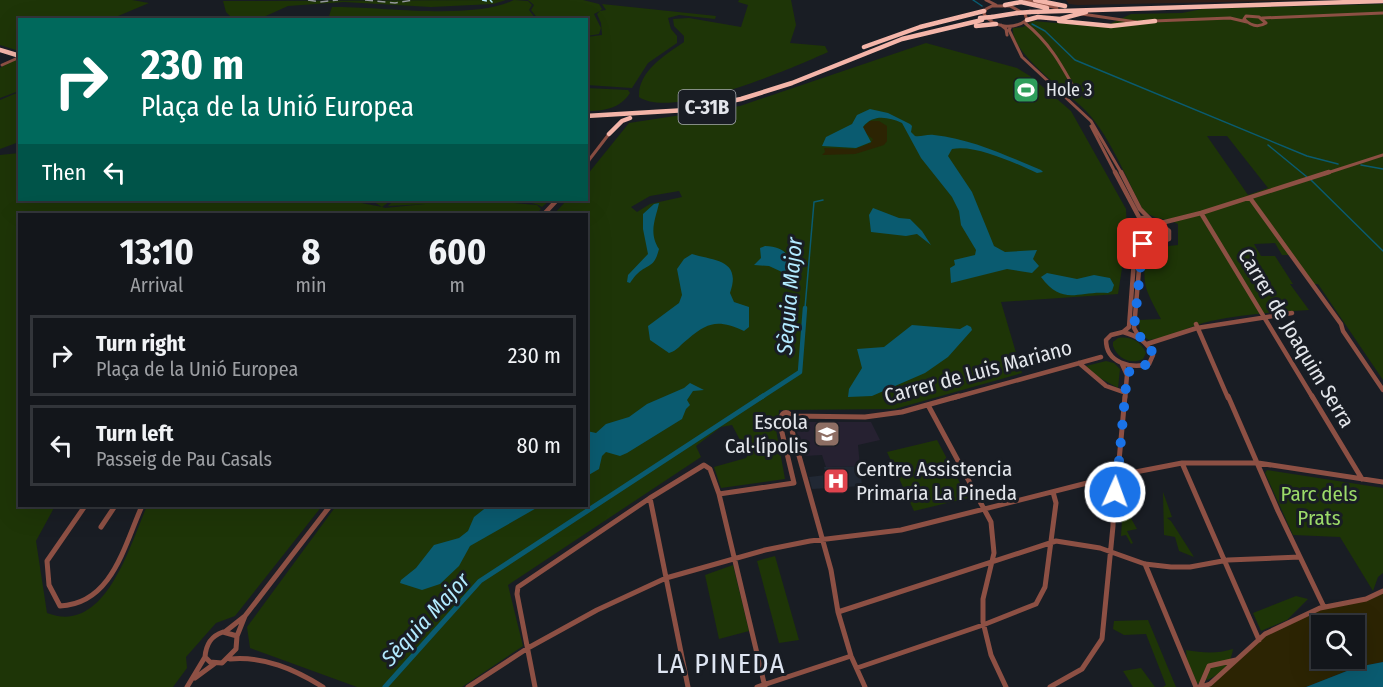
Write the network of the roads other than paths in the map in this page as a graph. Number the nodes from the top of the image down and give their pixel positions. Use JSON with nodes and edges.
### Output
{"nodes":[{"id":1,"x":987,"y":0,"type":"edge"},
{"id":2,"x":1025,"y":0,"type":"edge"},
{"id":3,"x":1035,"y":0,"type":"edge"},
{"id":4,"x":1383,"y":2,"type":"edge"},
{"id":5,"x":996,"y":5,"type":"junction"},
{"id":6,"x":1005,"y":5,"type":"junction"},
{"id":7,"x":1110,"y":7,"type":"junction"},
{"id":8,"x":1057,"y":8,"type":"dead end"},
{"id":9,"x":1138,"y":8,"type":"junction"},
{"id":10,"x":987,"y":9,"type":"junction"},
{"id":11,"x":1082,"y":14,"type":"dead end"},
{"id":12,"x":1383,"y":14,"type":"edge"},
{"id":13,"x":1246,"y":16,"type":"junction"},
{"id":14,"x":1042,"y":17,"type":"junction"},
{"id":15,"x":1221,"y":18,"type":"junction"},
{"id":16,"x":1262,"y":18,"type":"junction"},
{"id":17,"x":996,"y":21,"type":"junction"},
{"id":18,"x":1026,"y":21,"type":"junction"},
{"id":19,"x":1155,"y":21,"type":"junction"},
{"id":20,"x":1246,"y":22,"type":"junction"},
{"id":21,"x":1266,"y":23,"type":"junction"},
{"id":22,"x":1020,"y":25,"type":"junction"},
{"id":23,"x":1011,"y":26,"type":"junction"},
{"id":24,"x":1030,"y":28,"type":"junction"},
{"id":25,"x":0,"y":49,"type":"edge"},
{"id":26,"x":9,"y":53,"type":"junction"},
{"id":27,"x":18,"y":54,"type":"edge"},
{"id":28,"x":18,"y":55,"type":"edge"},
{"id":29,"x":18,"y":56,"type":"edge"},
{"id":30,"x":1,"y":65,"type":"edge"},
{"id":31,"x":818,"y":70,"type":"junction"},
{"id":32,"x":1078,"y":95,"type":"dead end"},
{"id":33,"x":667,"y":112,"type":"junction"},
{"id":34,"x":588,"y":116,"type":"edge"},
{"id":35,"x":588,"y":116,"type":"edge"},
{"id":36,"x":588,"y":116,"type":"edge"},
{"id":37,"x":609,"y":134,"type":"junction"},
{"id":38,"x":1383,"y":155,"type":"edge"},
{"id":39,"x":588,"y":161,"type":"edge"},
{"id":40,"x":1250,"y":198,"type":"junction"},
{"id":41,"x":556,"y":201,"type":"edge"},
{"id":42,"x":545,"y":213,"type":"edge"},
{"id":43,"x":1202,"y":213,"type":"junction"},
{"id":44,"x":1140,"y":219,"type":"junction"},
{"id":45,"x":1150,"y":219,"type":"junction"},
{"id":46,"x":1174,"y":221,"type":"junction"},
{"id":47,"x":1161,"y":223,"type":"junction"},
{"id":48,"x":1168,"y":230,"type":"junction"},
{"id":49,"x":1136,"y":234,"type":"junction"},
{"id":50,"x":1149,"y":242,"type":"junction"},
{"id":51,"x":1292,"y":313,"type":"dead end"},
{"id":52,"x":1263,"y":318,"type":"junction"},
{"id":53,"x":1197,"y":326,"type":"junction"},
{"id":54,"x":1124,"y":333,"type":"junction"},
{"id":55,"x":1140,"y":339,"type":"junction"},
{"id":56,"x":1147,"y":344,"type":"junction"},
{"id":57,"x":1106,"y":350,"type":"junction"},
{"id":58,"x":1101,"y":357,"type":"junction"},
{"id":59,"x":1112,"y":357,"type":"junction"},
{"id":60,"x":1079,"y":363,"type":"junction"},
{"id":61,"x":1122,"y":363,"type":"junction"},
{"id":62,"x":1135,"y":367,"type":"junction"},
{"id":63,"x":1127,"y":375,"type":"junction"},
{"id":64,"x":1383,"y":390,"type":"edge"},
{"id":65,"x":1126,"y":393,"type":"junction"},
{"id":66,"x":928,"y":405,"type":"junction"},
{"id":67,"x":788,"y":418,"type":"junction"},
{"id":68,"x":1182,"y":463,"type":"junction"},
{"id":69,"x":1257,"y":463,"type":"junction"},
{"id":70,"x":1118,"y":465,"type":"junction"},
{"id":71,"x":1127,"y":475,"type":"junction"},
{"id":72,"x":1362,"y":479,"type":"junction"},
{"id":73,"x":1111,"y":482,"type":"junction"},
{"id":74,"x":1383,"y":482,"type":"edge"},
{"id":75,"x":1053,"y":492,"type":"junction"},
{"id":76,"x":719,"y":494,"type":"junction"},
{"id":77,"x":650,"y":498,"type":"junction"},
{"id":78,"x":85,"y":507,"type":"edge"},
{"id":79,"x":114,"y":507,"type":"edge"},
{"id":80,"x":142,"y":507,"type":"edge"},
{"id":81,"x":329,"y":507,"type":"edge"},
{"id":82,"x":986,"y":509,"type":"junction"},
{"id":83,"x":101,"y":526,"type":"dead end"},
{"id":84,"x":822,"y":539,"type":"junction"},
{"id":85,"x":1051,"y":542,"type":"junction"},
{"id":86,"x":1111,"y":552,"type":"junction"},
{"id":87,"x":1300,"y":557,"type":"junction"},
{"id":88,"x":735,"y":558,"type":"junction"},
{"id":89,"x":1225,"y":560,"type":"junction"},
{"id":90,"x":994,"y":561,"type":"junction"},
{"id":91,"x":1145,"y":564,"type":"junction"},
{"id":92,"x":666,"y":578,"type":"junction"},
{"id":93,"x":1383,"y":591,"type":"edge"},
{"id":94,"x":1324,"y":607,"type":"junction"},
{"id":95,"x":838,"y":612,"type":"junction"},
{"id":96,"x":245,"y":616,"type":"junction"},
{"id":97,"x":983,"y":625,"type":"junction"},
{"id":98,"x":225,"y":632,"type":"junction"},
{"id":99,"x":237,"y":636,"type":"junction"},
{"id":100,"x":1258,"y":640,"type":"junction"},
{"id":101,"x":238,"y":645,"type":"junction"},
{"id":102,"x":528,"y":648,"type":"junction"},
{"id":103,"x":247,"y":656,"type":"junction"},
{"id":104,"x":850,"y":656,"type":"junction"},
{"id":105,"x":205,"y":657,"type":"junction"},
{"id":106,"x":228,"y":660,"type":"junction"},
{"id":107,"x":1236,"y":660,"type":"junction"},
{"id":108,"x":214,"y":664,"type":"junction"},
{"id":109,"x":857,"y":668,"type":"junction"},
{"id":110,"x":193,"y":680,"type":"junction"},
{"id":111,"x":765,"y":686,"type":"edge"},
{"id":112,"x":187,"y":687,"type":"edge"},
{"id":113,"x":324,"y":687,"type":"edge"},
{"id":114,"x":468,"y":687,"type":"edge"},
{"id":115,"x":535,"y":687,"type":"edge"},
{"id":116,"x":688,"y":687,"type":"edge"},
{"id":117,"x":757,"y":687,"type":"edge"},
{"id":118,"x":865,"y":687,"type":"edge"},
{"id":119,"x":1006,"y":687,"type":"edge"},
{"id":120,"x":1050,"y":687,"type":"edge"},
{"id":121,"x":1199,"y":687,"type":"edge"}],
"edges":[{"from":1,"to":5,"type":"street"},
{"from":1,"to":10,"type":"street"},
{"from":2,"to":8,"type":"street"},
{"from":3,"to":7,"type":"highway"},
{"from":4,"to":9,"type":"highway","number":"C-31B"},
{"from":4,"to":9,"type":"highway","number":"C-31B"},
{"from":5,"to":6,"type":"street"},
{"from":5,"to":10,"type":"street"},
{"from":6,"to":7,"type":"highway"},
{"from":6,"to":18,"type":"street"},
{"from":7,"to":9,"type":"highway"},
{"from":9,"to":14,"type":"highway"},
{"from":9,"to":17,"type":"highway","number":"C-31B","bridge":true},
{"from":10,"to":17,"type":"street"},
{"from":10,"to":31,"type":"highway"},
{"from":11,"to":19,"type":"street"},
{"from":12,"to":16,"type":"street"},
{"from":12,"to":21,"type":"street"},
{"from":13,"to":15,"type":"street"},
{"from":13,"to":16,"type":"street"},
{"from":13,"to":20,"type":"street"},
{"from":14,"to":18,"type":"highway"},
{"from":14,"to":19,"type":"highway"},
{"from":15,"to":19,"type":"street"},
{"from":15,"to":20,"type":"street"},
{"from":16,"to":21,"type":"street"},
{"from":17,"to":23,"type":"street"},
{"from":17,"to":31,"type":"highway"},
{"from":17,"to":31,"type":"highway","number":"C-31B","bridge":true},
{"from":17,"to":44,"type":"street"},
{"from":18,"to":22,"type":"street"},
{"from":18,"to":24,"type":"street"},
{"from":20,"to":21,"type":"street"},
{"from":22,"to":23,"type":"street"},
{"from":22,"to":24,"type":"street"},
{"from":23,"to":45,"type":"street"},
{"from":24,"to":32,"type":"street"},
{"from":25,"to":26,"type":"highway"},
{"from":25,"to":27,"type":"highway"},
{"from":26,"to":28,"type":"highway"},
{"from":26,"to":30,"type":"street"},
{"from":29,"to":30,"type":"street"},
{"from":31,"to":33,"type":"highway","number":"C-31B"},
{"from":31,"to":34,"type":"highway","number":"C-31B"},
{"from":33,"to":35,"type":"highway","number":"C-31B"},
{"from":33,"to":37,"type":"highway"},
{"from":36,"to":37,"type":"highway"},
{"from":37,"to":39,"type":"street"},
{"from":38,"to":40,"type":"street"},
{"from":40,"to":43,"type":"street"},
{"from":40,"to":64,"type":"street"},
{"from":41,"to":42,"type":"street"},
{"from":43,"to":46,"type":"street"},
{"from":43,"to":52,"type":"street","name":"Carrer de Joaquim Serra"},
{"from":44,"to":45,"type":"street"},
{"from":44,"to":49,"type":"street"},
{"from":45,"to":47,"type":"street"},
{"from":46,"to":47,"type":"street"},
{"from":46,"to":48,"type":"street"},
{"from":47,"to":48,"type":"street"},
{"from":48,"to":50,"type":"street"},
{"from":49,"to":50,"type":"street"},
{"from":49,"to":54,"type":"street"},
{"from":50,"to":55,"type":"street"},
{"from":51,"to":52,"type":"street"},
{"from":52,"to":53,"type":"street"},
{"from":52,"to":72,"type":"street","name":"Carrer de Joaquim Serra"},
{"from":53,"to":56,"type":"street"},
{"from":53,"to":69,"type":"street"},
{"from":54,"to":55,"type":"street"},
{"from":54,"to":57,"type":"street"},
{"from":55,"to":56,"type":"street"},
{"from":56,"to":62,"type":"street"},
{"from":57,"to":58,"type":"street","name":"Carrer de Luis Mariano"},
{"from":57,"to":59,"type":"street"},
{"from":58,"to":59,"type":"street","name":"Carrer de Luis Mariano"},
{"from":58,"to":60,"type":"street","name":"Carrer de Luis Mariano"},
{"from":59,"to":61,"type":"street"},
{"from":60,"to":65,"type":"street"},
{"from":60,"to":66,"type":"street","name":"Carrer de Luis Mariano"},
{"from":61,"to":62,"type":"street"},
{"from":61,"to":63,"type":"street"},
{"from":62,"to":63,"type":"street"},
{"from":63,"to":65,"type":"street"},
{"from":65,"to":70,"type":"street"},
{"from":66,"to":67,"type":"street","name":"Carrer de Luis Mariano"},
{"from":66,"to":82,"type":"street"},
{"from":67,"to":76,"type":"street"},
{"from":67,"to":84,"type":"street"},
{"from":68,"to":69,"type":"street"},
{"from":68,"to":71,"type":"street"},
{"from":68,"to":89,"type":"street"},
{"from":69,"to":72,"type":"street"},
{"from":69,"to":87,"type":"street"},
{"from":70,"to":71,"type":"street"},
{"from":70,"to":73,"type":"street"},
{"from":71,"to":73,"type":"street"},
{"from":71,"to":73,"type":"street"},
{"from":72,"to":74,"type":"street"},
{"from":73,"to":75,"type":"street"},
{"from":73,"to":86,"type":"street"},
{"from":75,"to":82,"type":"street"},
{"from":75,"to":85,"type":"street"},
{"from":76,"to":77,"type":"street"},
{"from":76,"to":88,"type":"street"},
{"from":77,"to":92,"type":"street"},
{"from":77,"to":102,"type":"street"},
{"from":78,"to":80,"type":"street"},
{"from":79,"to":83,"type":"street"},
{"from":81,"to":96,"type":"street"},
{"from":82,"to":84,"type":"street"},
{"from":82,"to":90,"type":"street"},
{"from":84,"to":88,"type":"street"},
{"from":84,"to":95,"type":"street"},
{"from":85,"to":86,"type":"street"},
{"from":85,"to":90,"type":"street"},
{"from":85,"to":97,"type":"street"},
{"from":86,"to":91,"type":"street"},
{"from":86,"to":120,"type":"street"},
{"from":87,"to":89,"type":"street"},
{"from":87,"to":94,"type":"street"},
{"from":88,"to":92,"type":"street"},
{"from":88,"to":111,"type":"street"},
{"from":89,"to":91,"type":"street"},
{"from":89,"to":100,"type":"street"},
{"from":90,"to":95,"type":"street"},
{"from":90,"to":97,"type":"street"},
{"from":91,"to":121,"type":"street"},
{"from":92,"to":102,"type":"street"},
{"from":92,"to":116,"type":"street"},
{"from":93,"to":94,"type":"street"},
{"from":94,"to":100,"type":"street"},
{"from":95,"to":104,"type":"street"},
{"from":96,"to":98,"type":"street"},
{"from":96,"to":99,"type":"street"},
{"from":97,"to":109,"type":"street"},
{"from":97,"to":119,"type":"street"},
{"from":98,"to":99,"type":"street"},
{"from":98,"to":105,"type":"street"},
{"from":99,"to":101,"type":"street"},
{"from":100,"to":107,"type":"street"},
{"from":101,"to":103,"type":"street"},
{"from":101,"to":106,"type":"street"},
{"from":102,"to":114,"type":"street"},
{"from":102,"to":115,"type":"street"},
{"from":103,"to":106,"type":"street"},
{"from":103,"to":113,"type":"street"},
{"from":104,"to":109,"type":"street"},
{"from":104,"to":111,"type":"street"},
{"from":105,"to":108,"type":"street"},
{"from":105,"to":110,"type":"street"},
{"from":106,"to":108,"type":"street"},
{"from":107,"to":121,"type":"street"},
{"from":107,"to":121,"type":"street"},
{"from":108,"to":110,"type":"street"},
{"from":109,"to":118,"type":"street"},
{"from":110,"to":112,"type":"street"},
{"from":111,"to":117,"type":"street"}]}
